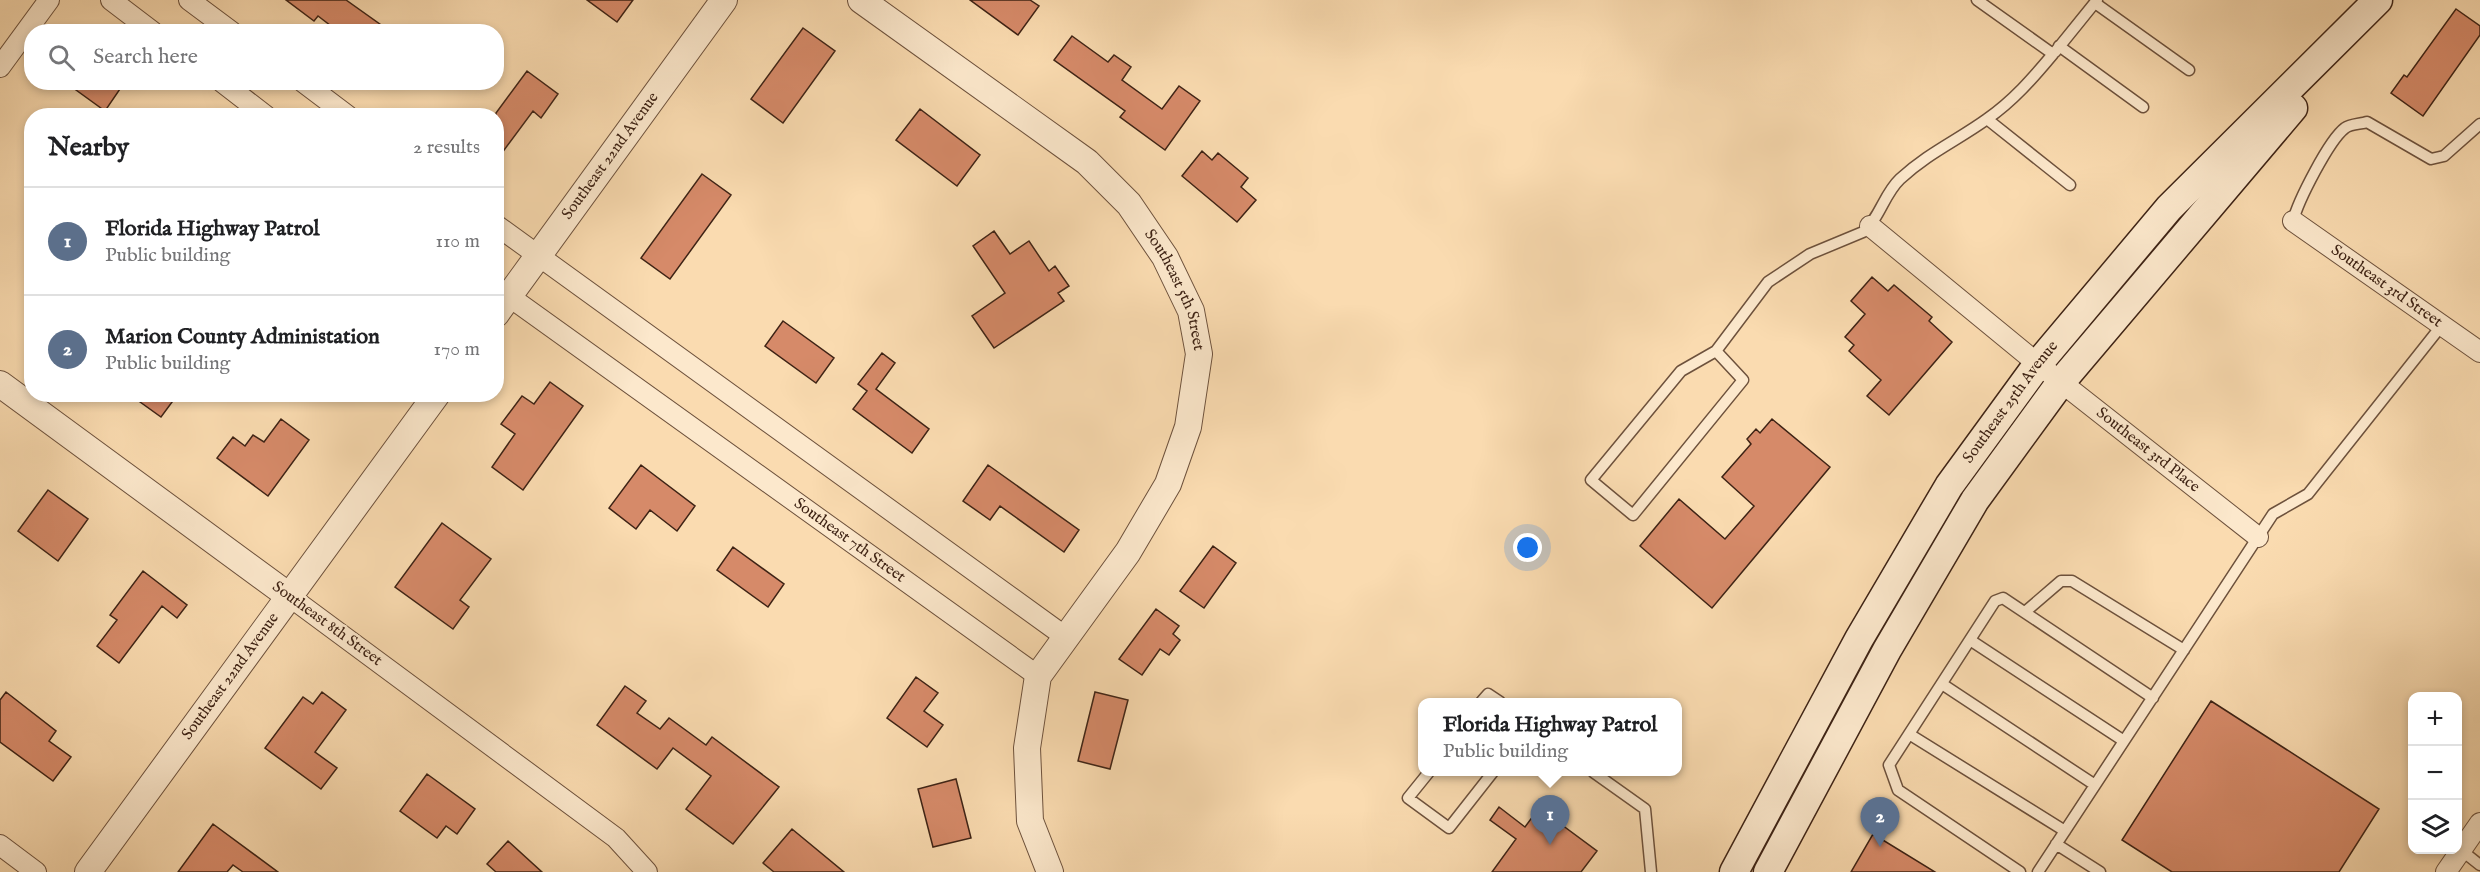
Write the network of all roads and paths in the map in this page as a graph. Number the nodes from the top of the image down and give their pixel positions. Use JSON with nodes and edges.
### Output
{"nodes":[{"id":1,"x":49,"y":0,"type":"edge"},
{"id":2,"x":111,"y":0,"type":"edge"},
{"id":3,"x":189,"y":0,"type":"edge"},
{"id":4,"x":724,"y":0,"type":"edge"},
{"id":5,"x":861,"y":0,"type":"edge"},
{"id":6,"x":1977,"y":0,"type":"edge"},
{"id":7,"x":2378,"y":0,"type":"edge"},
{"id":8,"x":2387,"y":0,"type":"edge"},
{"id":9,"x":2096,"y":1,"type":"edge"},
{"id":10,"x":31,"y":24,"type":"edge"},
{"id":11,"x":142,"y":24,"type":"edge"},
{"id":12,"x":221,"y":24,"type":"edge"},
{"id":13,"x":24,"y":34,"type":"edge"},
{"id":14,"x":2056,"y":50,"type":"junction"},
{"id":15,"x":0,"y":67,"type":"edge"},
{"id":16,"x":2189,"y":70,"type":"dead end"},
{"id":17,"x":232,"y":90,"type":"edge"},
{"id":18,"x":314,"y":90,"type":"edge"},
{"id":19,"x":2143,"y":106,"type":"dead end"},
{"id":20,"x":256,"y":108,"type":"edge"},
{"id":21,"x":337,"y":108,"type":"edge"},
{"id":22,"x":1987,"y":120,"type":"junction"},
{"id":23,"x":2480,"y":124,"type":"edge"},
{"id":24,"x":2070,"y":185,"type":"dead end"},
{"id":25,"x":2293,"y":221,"type":"joint"},
{"id":26,"x":1870,"y":226,"type":"junction"},
{"id":27,"x":504,"y":231,"type":"edge"},
{"id":28,"x":539,"y":256,"type":"junction"},
{"id":29,"x":504,"y":296,"type":"edge"},
{"id":30,"x":504,"y":301,"type":"edge"},
{"id":31,"x":2442,"y":324,"type":"junction"},
{"id":32,"x":1716,"y":351,"type":"junction"},
{"id":33,"x":2480,"y":352,"type":"edge"},
{"id":34,"x":2038,"y":364,"type":"junction"},
{"id":35,"x":2061,"y":382,"type":"junction"},
{"id":36,"x":0,"y":384,"type":"edge"},
{"id":37,"x":24,"y":402,"type":"edge"},
{"id":38,"x":25,"y":402,"type":"edge"},
{"id":39,"x":431,"y":402,"type":"edge"},
{"id":40,"x":2258,"y":537,"type":"junction"},
{"id":41,"x":289,"y":596,"type":"junction"},
{"id":42,"x":2025,"y":612,"type":"junction"},
{"id":43,"x":1067,"y":638,"type":"junction"},
{"id":44,"x":1970,"y":640,"type":"junction"},
{"id":45,"x":2184,"y":650,"type":"junction"},
{"id":46,"x":1038,"y":676,"type":"junction"},
{"id":47,"x":1942,"y":684,"type":"junction"},
{"id":48,"x":2152,"y":698,"type":"junction"},
{"id":49,"x":1909,"y":734,"type":"junction"},
{"id":50,"x":2124,"y":741,"type":"junction"},
{"id":51,"x":1425,"y":776,"type":"edge"},
{"id":52,"x":1489,"y":776,"type":"edge"},
{"id":53,"x":1600,"y":776,"type":"edge"},
{"id":54,"x":2096,"y":785,"type":"junction"},
{"id":55,"x":2480,"y":823,"type":"edge"},
{"id":56,"x":2065,"y":831,"type":"junction"},
{"id":57,"x":2056,"y":844,"type":"junction"},
{"id":58,"x":0,"y":845,"type":"edge"},
{"id":59,"x":2462,"y":849,"type":"edge"},
{"id":60,"x":2462,"y":851,"type":"edge"},
{"id":61,"x":2458,"y":854,"type":"edge"},
{"id":62,"x":2480,"y":865,"type":"edge"},
{"id":63,"x":36,"y":872,"type":"edge"},
{"id":64,"x":88,"y":872,"type":"edge"},
{"id":65,"x":647,"y":872,"type":"edge"},
{"id":66,"x":1050,"y":872,"type":"edge"},
{"id":67,"x":1651,"y":872,"type":"edge"},
{"id":68,"x":1734,"y":872,"type":"edge"},
{"id":69,"x":1768,"y":872,"type":"edge"},
{"id":70,"x":2020,"y":872,"type":"edge"},
{"id":71,"x":2038,"y":872,"type":"edge"},
{"id":72,"x":2100,"y":872,"type":"edge"},
{"id":73,"x":2446,"y":872,"type":"edge"}],
"edges":[{"from":1,"to":10,"type":"street"},
{"from":2,"to":11,"type":"street"},
{"from":3,"to":12,"type":"street"},
{"from":4,"to":28,"type":"street","name":"Southeast 22nd Avenue"},
{"from":5,"to":43,"type":"street","name":"Southeast 5th Street"},
{"from":6,"to":14,"type":"lane"},
{"from":7,"to":34,"type":"main road","name":"Southeast 25th Avenue"},
{"from":8,"to":35,"type":"main road","name":"Southeast 25th Avenue"},
{"from":9,"to":14,"type":"lane"},
{"from":9,"to":16,"type":"lane"},
{"from":13,"to":15,"type":"street"},
{"from":14,"to":19,"type":"lane"},
{"from":14,"to":22,"type":"lane"},
{"from":17,"to":20,"type":"street"},
{"from":18,"to":21,"type":"street"},
{"from":22,"to":24,"type":"lane"},
{"from":22,"to":26,"type":"lane"},
{"from":23,"to":25,"type":"lane"},
{"from":25,"to":31,"type":"street","name":"Southeast 3rd Street"},
{"from":26,"to":32,"type":"lane"},
{"from":26,"to":34,"type":"street","name":"Southeast 3rd Place"},
{"from":27,"to":28,"type":"street"},
{"from":28,"to":29,"type":"street","name":"Southeast 22nd Avenue"},
{"from":28,"to":43,"type":"street"},
{"from":30,"to":46,"type":"street","name":"Southeast 7th Street"},
{"from":31,"to":33,"type":"street","name":"Southeast 3rd Street"},
{"from":31,"to":40,"type":"lane"},
{"from":32,"to":32,"type":"lane"},
{"from":34,"to":35,"type":"street","name":"Southeast 3rd Place"},
{"from":34,"to":68,"type":"main road","name":"Southeast 25th Avenue"},
{"from":35,"to":40,"type":"street","name":"Southeast 3rd Place"},
{"from":35,"to":69,"type":"main road","name":"Southeast 25th Avenue"},
{"from":36,"to":37,"type":"street","name":"Southeast 8th Street"},
{"from":38,"to":41,"type":"street","name":"Southeast 8th Street"},
{"from":39,"to":41,"type":"street","name":"Southeast 22nd Avenue"},
{"from":40,"to":45,"type":"lane"},
{"from":41,"to":64,"type":"street","name":"Southeast 22nd Avenue"},
{"from":41,"to":65,"type":"street","name":"Southeast 8th Street"},
{"from":42,"to":44,"type":"lane"},
{"from":42,"to":45,"type":"lane"},
{"from":42,"to":48,"type":"lane"},
{"from":43,"to":46,"type":"street","name":"Southeast 5th Street"},
{"from":44,"to":47,"type":"lane"},
{"from":44,"to":50,"type":"lane"},
{"from":45,"to":48,"type":"lane"},
{"from":46,"to":66,"type":"street"},
{"from":47,"to":49,"type":"lane"},
{"from":47,"to":54,"type":"lane"},
{"from":48,"to":50,"type":"lane"},
{"from":49,"to":56,"type":"lane"},
{"from":49,"to":70,"type":"lane"},
{"from":50,"to":54,"type":"lane"},
{"from":51,"to":52,"type":"lane"},
{"from":53,"to":67,"type":"lane"},
{"from":54,"to":56,"type":"lane"},
{"from":55,"to":59,"type":"street"},
{"from":56,"to":57,"type":"lane"},
{"from":57,"to":71,"type":"lane"},
{"from":57,"to":72,"type":"lane"},
{"from":58,"to":63,"type":"street"},
{"from":60,"to":62,"type":"lane"},
{"from":61,"to":73,"type":"street"}]}
